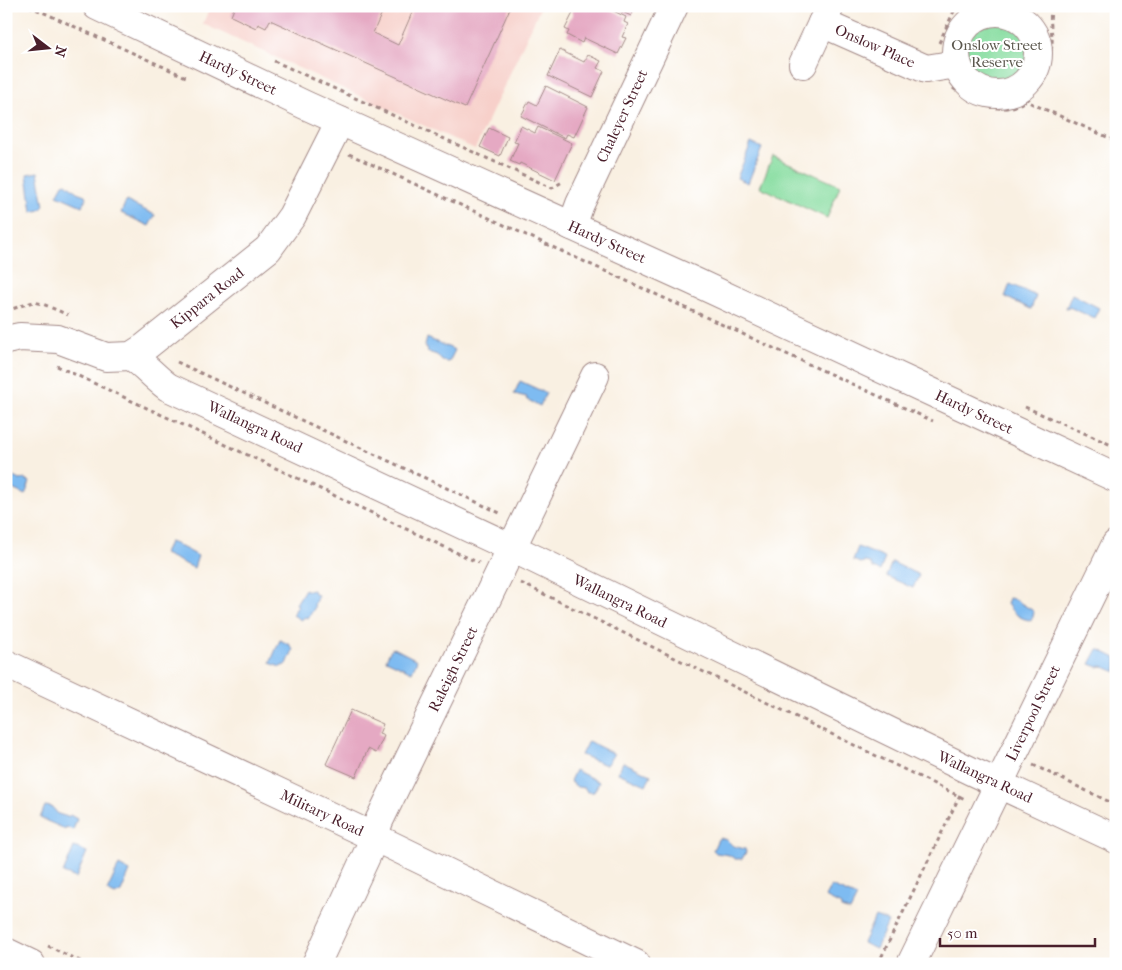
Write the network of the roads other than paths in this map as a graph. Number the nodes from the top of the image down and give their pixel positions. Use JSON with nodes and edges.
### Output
{"nodes":[{"id":1,"x":97,"y":6,"type":"edge"},
{"id":2,"x":674,"y":6,"type":"edge"},
{"id":3,"x":1022,"y":12,"type":"edge"},
{"id":4,"x":826,"y":14,"type":"edge"},
{"id":5,"x":802,"y":64,"type":"dead end"},
{"id":6,"x":957,"y":64,"type":"junction"},
{"id":7,"x":334,"y":132,"type":"junction"},
{"id":8,"x":572,"y":226,"type":"junction"},
{"id":9,"x":6,"y":340,"type":"edge"},
{"id":10,"x":138,"y":352,"type":"junction"},
{"id":11,"x":595,"y":376,"type":"dead end"},
{"id":12,"x":1116,"y":478,"type":"edge"},
{"id":13,"x":516,"y":540,"type":"junction"},
{"id":14,"x":1116,"y":544,"type":"edge"},
{"id":15,"x":6,"y":664,"type":"edge"},
{"id":16,"x":999,"y":784,"type":"junction"},
{"id":17,"x":374,"y":837,"type":"junction"},
{"id":18,"x":1116,"y":839,"type":"edge"},
{"id":19,"x":6,"y":952,"type":"edge"},
{"id":20,"x":31,"y":964,"type":"edge"},
{"id":21,"x":316,"y":964,"type":"edge"},
{"id":22,"x":636,"y":964,"type":"edge"},
{"id":23,"x":911,"y":964,"type":"edge"}],
"edges":[{"from":1,"to":7,"type":"street","name":"Hardy Street"},
{"from":2,"to":8,"type":"street","name":"Chaleyer Street"},
{"from":3,"to":6,"type":"street"},
{"from":3,"to":6,"type":"street"},
{"from":4,"to":5,"type":"street","name":"Onslow Place"},
{"from":4,"to":6,"type":"street","name":"Onslow Place"},
{"from":7,"to":8,"type":"street","name":"Hardy Street"},
{"from":7,"to":10,"type":"street","name":"Kippara Road"},
{"from":8,"to":12,"type":"street","name":"Hardy Street"},
{"from":9,"to":10,"type":"street"},
{"from":10,"to":13,"type":"street","name":"Wallangra Road"},
{"from":11,"to":13,"type":"street","name":"Raleigh Street"},
{"from":13,"to":16,"type":"street","name":"Wallangra Road"},
{"from":13,"to":17,"type":"street","name":"Raleigh Street"},
{"from":14,"to":16,"type":"street","name":"Liverpool Street"},
{"from":15,"to":17,"type":"street","name":"Military Road"},
{"from":16,"to":18,"type":"street","name":"Wallangra Road"},
{"from":16,"to":23,"type":"street","name":"Liverpool Street"},
{"from":17,"to":21,"type":"street","name":"Raleigh Street"},
{"from":17,"to":22,"type":"street","name":"Military Road"},
{"from":19,"to":20,"type":"street"}]}
